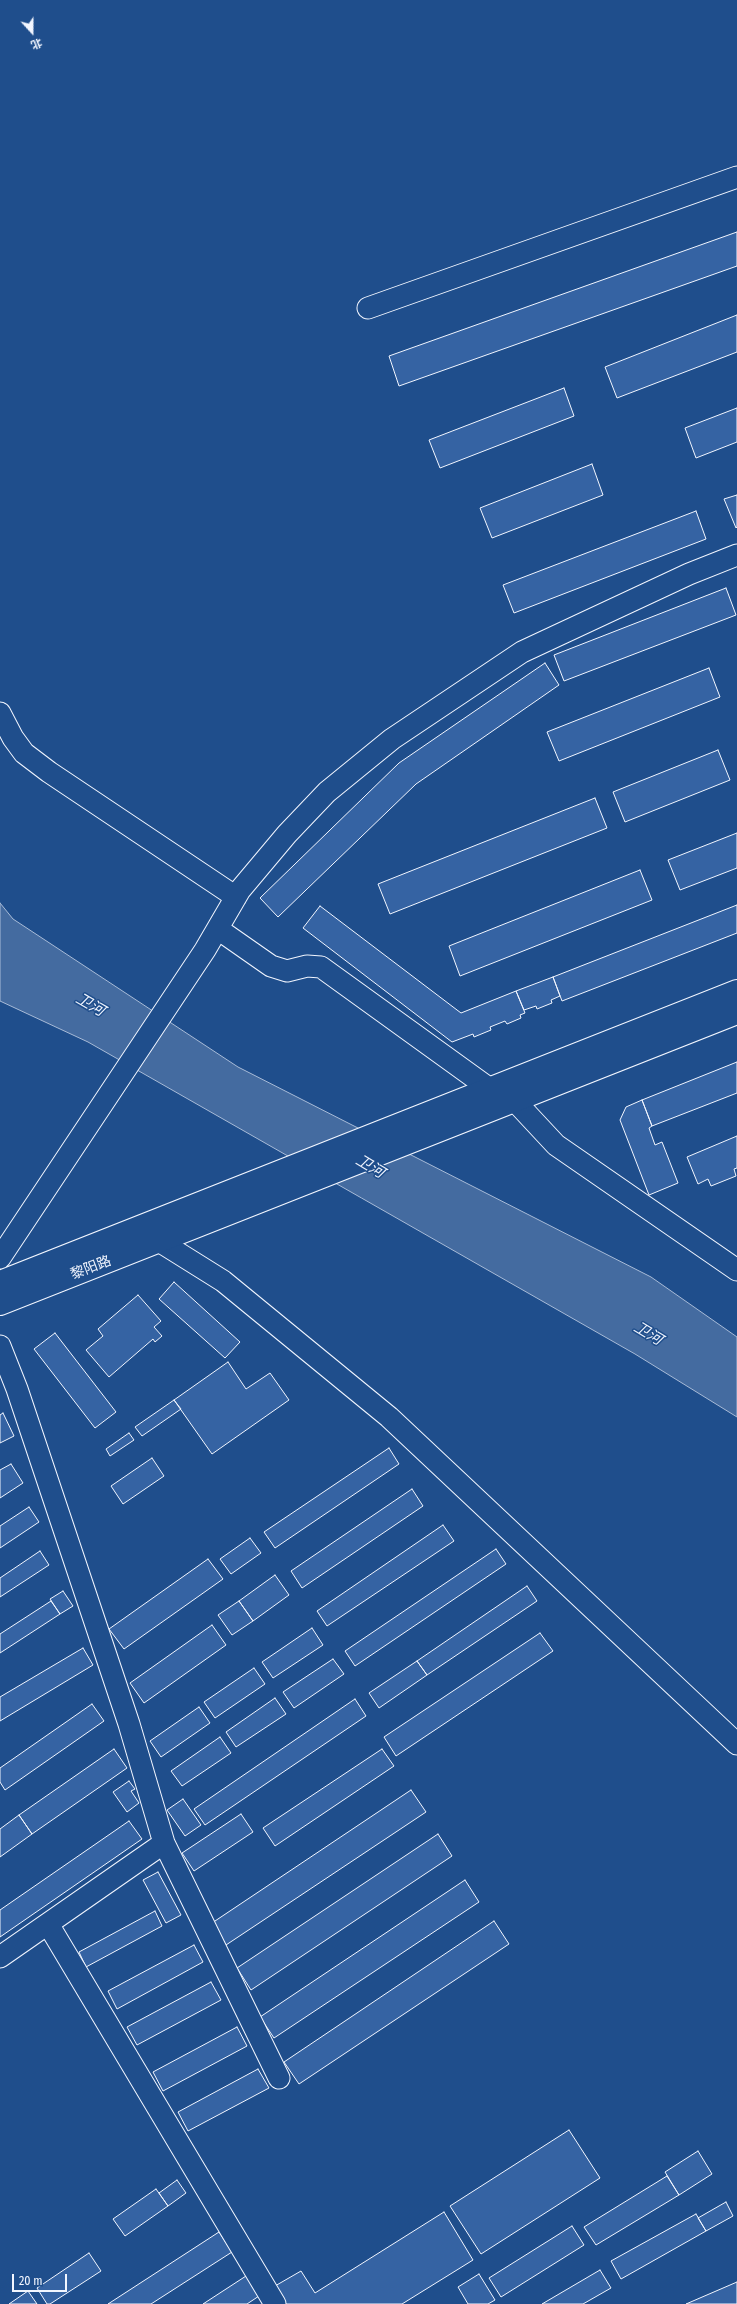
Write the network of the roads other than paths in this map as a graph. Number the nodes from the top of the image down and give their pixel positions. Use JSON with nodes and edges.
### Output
{"nodes":[{"id":1,"x":737,"y":177,"type":"edge"},
{"id":2,"x":368,"y":308,"type":"dead end"},
{"id":3,"x":737,"y":555,"type":"edge"},
{"id":4,"x":0,"y":713,"type":"edge"},
{"id":5,"x":236,"y":897,"type":"junction"},
{"id":6,"x":218,"y":929,"type":"junction"},
{"id":7,"x":737,"y":992,"type":"edge"},
{"id":8,"x":737,"y":1013,"type":"edge"},
{"id":9,"x":486,"y":1097,"type":"junction"},
{"id":10,"x":515,"y":1101,"type":"junction"},
{"id":11,"x":177,"y":1223,"type":"junction"},
{"id":12,"x":159,"y":1241,"type":"junction"},
{"id":13,"x":0,"y":1258,"type":"edge"},
{"id":14,"x":737,"y":1270,"type":"edge"},
{"id":15,"x":0,"y":1282,"type":"edge"},
{"id":16,"x":0,"y":1304,"type":"edge"},
{"id":17,"x":0,"y":1346,"type":"edge"},
{"id":18,"x":737,"y":1744,"type":"edge"},
{"id":19,"x":164,"y":1843,"type":"junction"},
{"id":20,"x":48,"y":1924,"type":"junction"},
{"id":21,"x":0,"y":1957,"type":"edge"},
{"id":22,"x":280,"y":2078,"type":"dead end"},
{"id":23,"x":275,"y":2304,"type":"edge"}],
"edges":[{"from":1,"to":2,"type":"street"},
{"from":3,"to":5,"type":"street"},
{"from":4,"to":5,"type":"street"},
{"from":5,"to":6,"type":"street"},
{"from":6,"to":9,"type":"street"},
{"from":6,"to":13,"type":"street"},
{"from":7,"to":9,"type":"main road"},
{"from":8,"to":10,"type":"main road"},
{"from":9,"to":10,"type":"main road"},
{"from":9,"to":11,"type":"main road"},
{"from":10,"to":14,"type":"street"},
{"from":11,"to":12,"type":"main road","name":"黎阳路"},
{"from":11,"to":15,"type":"main road","name":"黎阳路"},
{"from":12,"to":16,"type":"main road","name":"黎阳路"},
{"from":12,"to":18,"type":"street"},
{"from":17,"to":19,"type":"street"},
{"from":19,"to":20,"type":"street"},
{"from":19,"to":22,"type":"street"},
{"from":20,"to":21,"type":"street"},
{"from":20,"to":23,"type":"street"}]}
